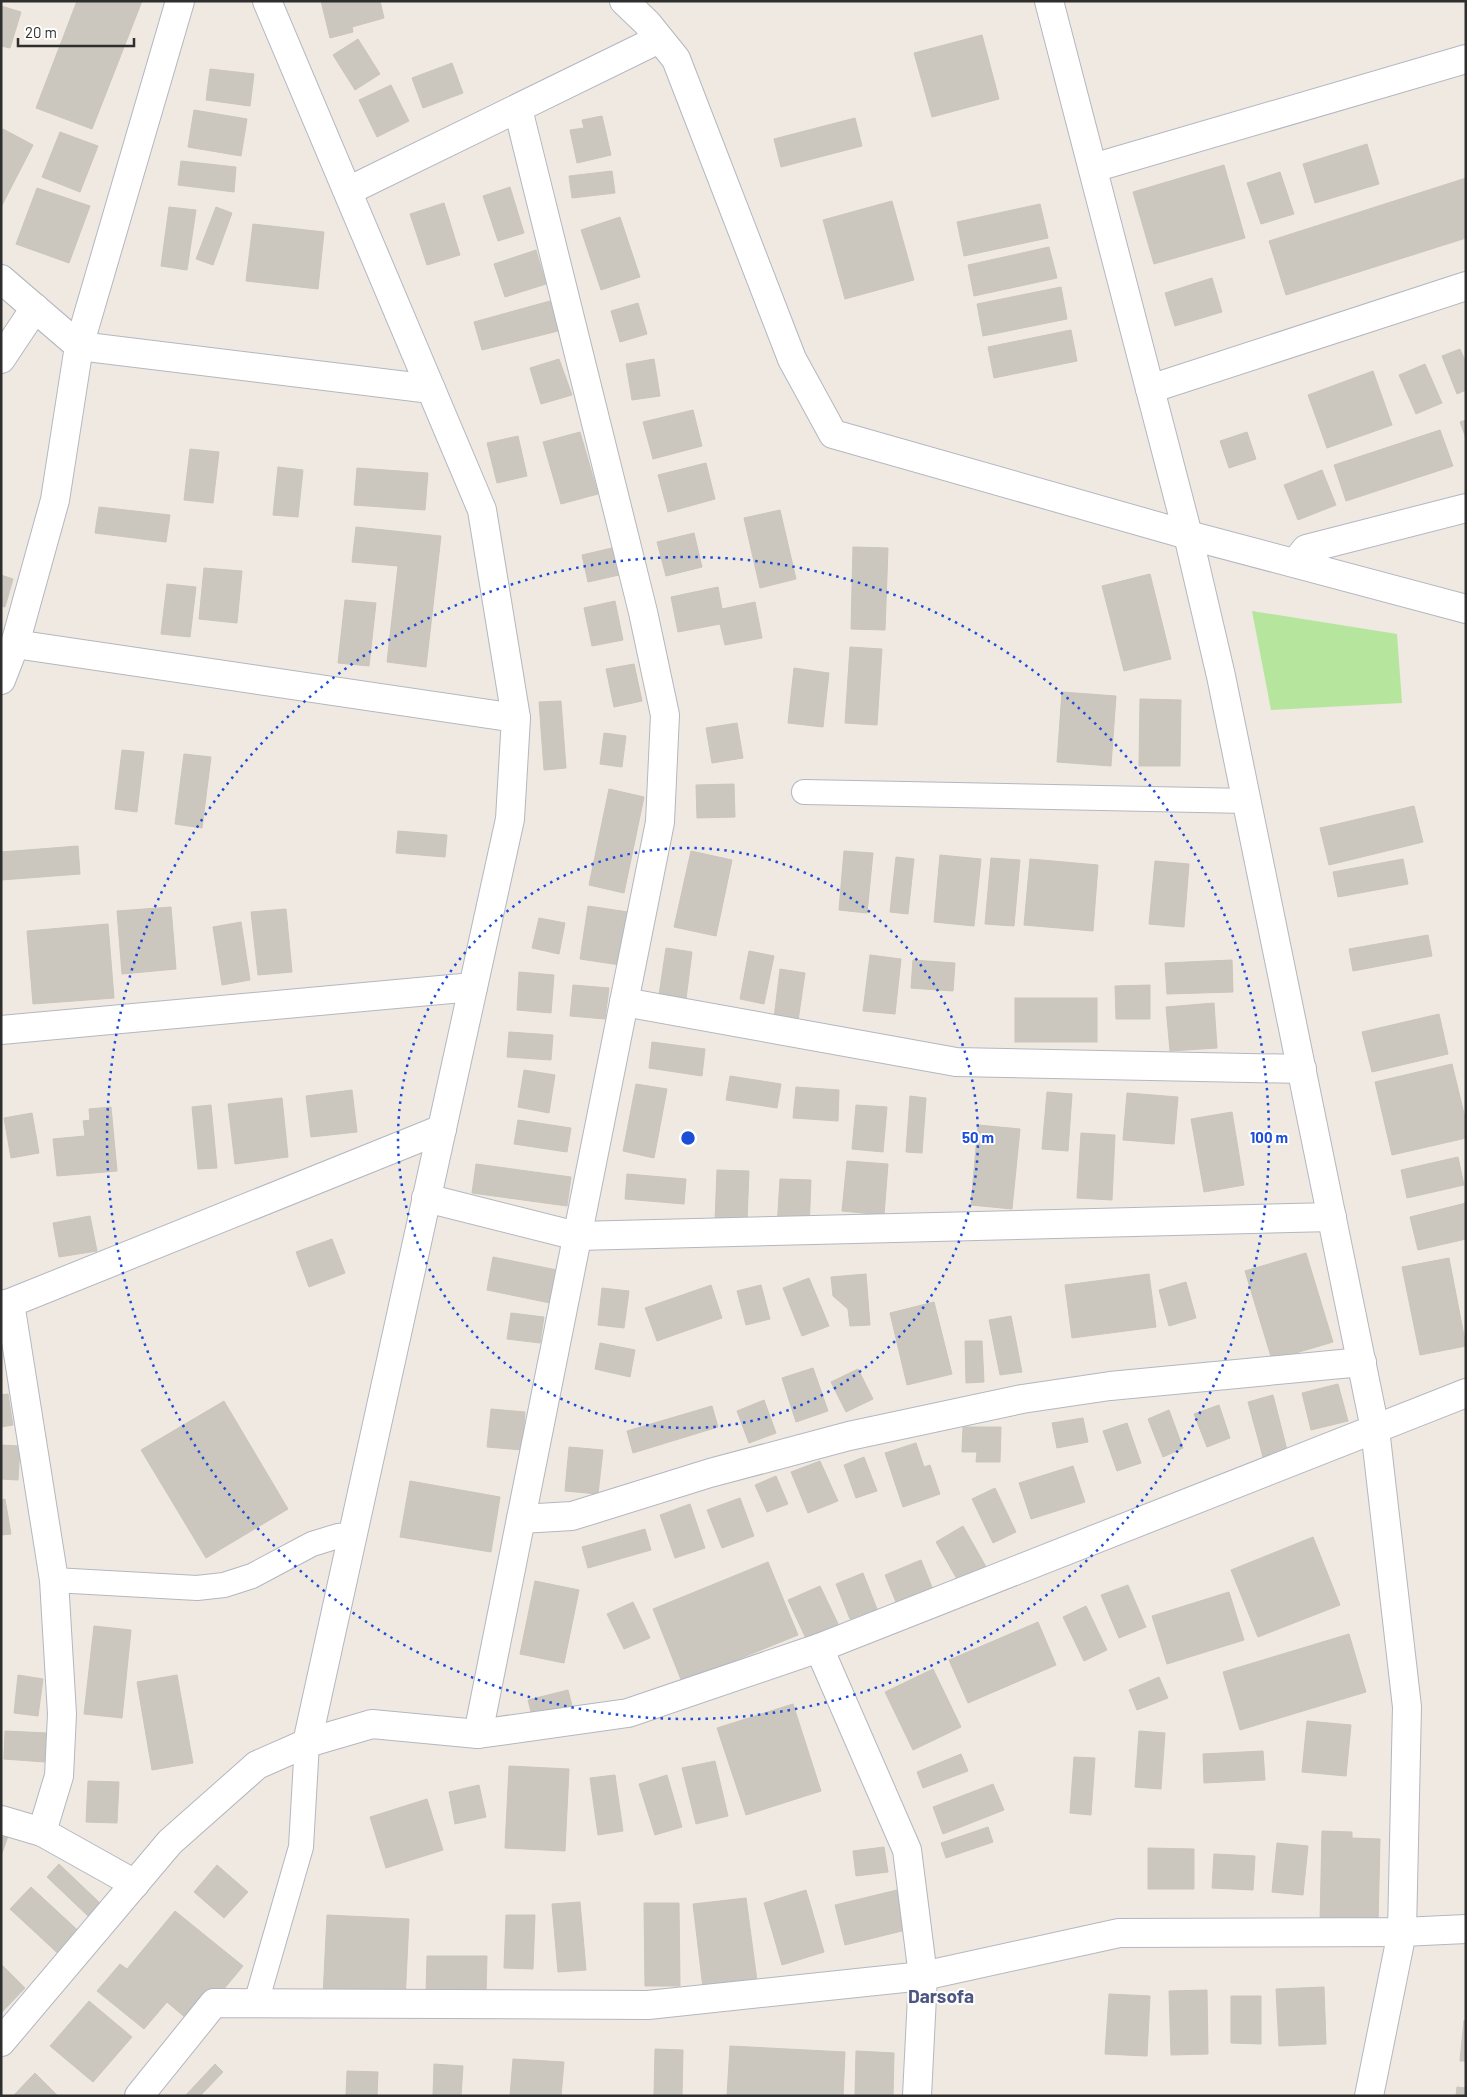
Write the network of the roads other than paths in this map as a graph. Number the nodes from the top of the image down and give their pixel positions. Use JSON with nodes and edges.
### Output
{"nodes":[{"id":1,"x":180,"y":1,"type":"edge"},
{"id":2,"x":267,"y":1,"type":"edge"},
{"id":3,"x":624,"y":1,"type":"edge"},
{"id":4,"x":1050,"y":1,"type":"edge"},
{"id":5,"x":660,"y":39,"type":"junction"},
{"id":6,"x":1466,"y":58,"type":"edge"},
{"id":7,"x":518,"y":109,"type":"junction"},
{"id":8,"x":1093,"y":168,"type":"junction"},
{"id":9,"x":348,"y":191,"type":"junction"},
{"id":10,"x":1,"y":279,"type":"edge"},
{"id":11,"x":1466,"y":286,"type":"edge"},
{"id":12,"x":35,"y":308,"type":"junction"},
{"id":13,"x":78,"y":346,"type":"junction"},
{"id":14,"x":1,"y":359,"type":"edge"},
{"id":15,"x":431,"y":389,"type":"junction"},
{"id":16,"x":1150,"y":389,"type":"junction"},
{"id":17,"x":1466,"y":508,"type":"edge"},
{"id":18,"x":1188,"y":534,"type":"junction"},
{"id":19,"x":1295,"y":563,"type":"junction"},
{"id":20,"x":1466,"y":609,"type":"edge"},
{"id":21,"x":15,"y":644,"type":"junction"},
{"id":22,"x":1,"y":680,"type":"edge"},
{"id":23,"x":516,"y":718,"type":"junction"},
{"id":24,"x":804,"y":792,"type":"dead end"},
{"id":25,"x":1246,"y":801,"type":"junction"},
{"id":26,"x":473,"y":987,"type":"junction"},
{"id":27,"x":624,"y":1002,"type":"junction"},
{"id":28,"x":1,"y":1030,"type":"edge"},
{"id":29,"x":1302,"y":1069,"type":"junction"},
{"id":30,"x":442,"y":1129,"type":"junction"},
{"id":31,"x":426,"y":1198,"type":"junction"},
{"id":32,"x":1332,"y":1217,"type":"junction"},
{"id":33,"x":577,"y":1236,"type":"junction"},
{"id":34,"x":6,"y":1304,"type":"edge"},
{"id":35,"x":1362,"y":1362,"type":"junction"},
{"id":36,"x":1466,"y":1393,"type":"edge"},
{"id":37,"x":1375,"y":1429,"type":"junction"},
{"id":38,"x":521,"y":1519,"type":"junction"},
{"id":39,"x":352,"y":1535,"type":"junction"},
{"id":40,"x":54,"y":1580,"type":"junction"},
{"id":41,"x":819,"y":1648,"type":"junction"},
{"id":42,"x":478,"y":1734,"type":"junction"},
{"id":43,"x":307,"y":1743,"type":"junction"},
{"id":44,"x":1,"y":1820,"type":"edge"},
{"id":45,"x":42,"y":1832,"type":"junction"},
{"id":46,"x":135,"y":1884,"type":"junction"},
{"id":47,"x":1466,"y":1929,"type":"edge"},
{"id":48,"x":1402,"y":1932,"type":"junction"},
{"id":49,"x":924,"y":1976,"type":"junction"},
{"id":50,"x":256,"y":2003,"type":"junction"},
{"id":51,"x":1,"y":2042,"type":"edge"},
{"id":52,"x":139,"y":2096,"type":"edge"},
{"id":53,"x":917,"y":2096,"type":"edge"},
{"id":54,"x":1369,"y":2096,"type":"edge"}],
"edges":[{"from":1,"to":13,"type":"street"},
{"from":2,"to":9,"type":"street"},
{"from":3,"to":5,"type":"street"},
{"from":4,"to":8,"type":"street"},
{"from":5,"to":7,"type":"street"},
{"from":5,"to":18,"type":"street"},
{"from":6,"to":8,"type":"street"},
{"from":7,"to":9,"type":"street"},
{"from":7,"to":27,"type":"street"},
{"from":8,"to":16,"type":"street"},
{"from":9,"to":15,"type":"street"},
{"from":10,"to":12,"type":"street"},
{"from":11,"to":16,"type":"street"},
{"from":12,"to":13,"type":"street"},
{"from":12,"to":14,"type":"street"},
{"from":13,"to":15,"type":"street"},
{"from":13,"to":21,"type":"street"},
{"from":15,"to":23,"type":"street"},
{"from":16,"to":18,"type":"street"},
{"from":17,"to":19,"type":"street"},
{"from":18,"to":19,"type":"street"},
{"from":18,"to":25,"type":"street"},
{"from":19,"to":20,"type":"street"},
{"from":21,"to":22,"type":"street"},
{"from":21,"to":23,"type":"street"},
{"from":23,"to":26,"type":"street"},
{"from":24,"to":25,"type":"lane"},
{"from":25,"to":29,"type":"street"},
{"from":26,"to":28,"type":"street"},
{"from":26,"to":30,"type":"street"},
{"from":27,"to":29,"type":"street"},
{"from":27,"to":33,"type":"street"},
{"from":29,"to":32,"type":"street"},
{"from":30,"to":31,"type":"street"},
{"from":30,"to":34,"type":"street"},
{"from":31,"to":33,"type":"street"},
{"from":31,"to":39,"type":"street"},
{"from":32,"to":33,"type":"street"},
{"from":32,"to":35,"type":"street"},
{"from":33,"to":38,"type":"street"},
{"from":34,"to":40,"type":"street"},
{"from":35,"to":37,"type":"street"},
{"from":35,"to":38,"type":"street"},
{"from":36,"to":37,"type":"street"},
{"from":37,"to":41,"type":"street"},
{"from":37,"to":48,"type":"street"},
{"from":38,"to":42,"type":"street"},
{"from":39,"to":40,"type":"lane"},
{"from":39,"to":43,"type":"street"},
{"from":40,"to":45,"type":"street"},
{"from":41,"to":42,"type":"street"},
{"from":41,"to":49,"type":"street"},
{"from":42,"to":43,"type":"street"},
{"from":43,"to":46,"type":"street"},
{"from":43,"to":50,"type":"lane"},
{"from":44,"to":45,"type":"street"},
{"from":45,"to":46,"type":"street"},
{"from":46,"to":51,"type":"street"},
{"from":47,"to":48,"type":"street"},
{"from":48,"to":49,"type":"street"},
{"from":48,"to":54,"type":"street"},
{"from":49,"to":50,"type":"street"},
{"from":49,"to":53,"type":"street"},
{"from":50,"to":52,"type":"street"}]}
